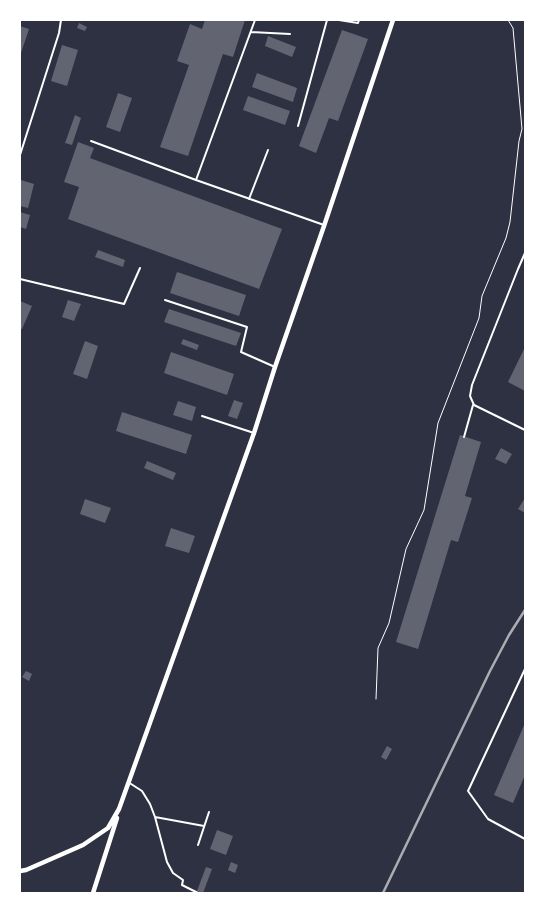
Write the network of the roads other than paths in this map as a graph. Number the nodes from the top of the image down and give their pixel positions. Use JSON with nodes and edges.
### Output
{"nodes":[{"id":1,"x":61,"y":20,"type":"edge"},
{"id":2,"x":255,"y":20,"type":"edge"},
{"id":3,"x":326,"y":20,"type":"edge"},
{"id":4,"x":339,"y":20,"type":"edge"},
{"id":5,"x":359,"y":20,"type":"edge"},
{"id":6,"x":393,"y":20,"type":"edge"},
{"id":7,"x":251,"y":32,"type":"junction"},
{"id":8,"x":290,"y":34,"type":"dead end"},
{"id":9,"x":298,"y":126,"type":"dead end"},
{"id":10,"x":91,"y":141,"type":"dead end"},
{"id":11,"x":268,"y":150,"type":"dead end"},
{"id":12,"x":20,"y":155,"type":"edge"},
{"id":13,"x":196,"y":180,"type":"junction"},
{"id":14,"x":249,"y":200,"type":"junction"},
{"id":15,"x":324,"y":226,"type":"junction"},
{"id":16,"x":525,"y":254,"type":"edge"},
{"id":17,"x":140,"y":268,"type":"dead end"},
{"id":18,"x":20,"y":279,"type":"edge"},
{"id":19,"x":165,"y":300,"type":"dead end"},
{"id":20,"x":275,"y":367,"type":"junction"},
{"id":21,"x":474,"y":405,"type":"junction"},
{"id":22,"x":202,"y":416,"type":"dead end"},
{"id":23,"x":525,"y":430,"type":"edge"},
{"id":24,"x":254,"y":432,"type":"junction"},
{"id":25,"x":464,"y":436,"type":"dead end"},
{"id":26,"x":525,"y":670,"type":"edge"},
{"id":27,"x":128,"y":782,"type":"junction"},
{"id":28,"x":119,"y":809,"type":"junction"},
{"id":29,"x":209,"y":812,"type":"dead end"},
{"id":30,"x":155,"y":817,"type":"junction"},
{"id":31,"x":204,"y":826,"type":"junction"},
{"id":32,"x":525,"y":839,"type":"edge"},
{"id":33,"x":198,"y":845,"type":"dead end"},
{"id":34,"x":20,"y":871,"type":"edge"},
{"id":35,"x":93,"y":893,"type":"edge"},
{"id":36,"x":198,"y":893,"type":"edge"}],
"edges":[{"from":1,"to":12,"type":"lane"},
{"from":2,"to":7,"type":"lane"},
{"from":3,"to":9,"type":"lane"},
{"from":4,"to":5,"type":"lane"},
{"from":6,"to":15,"type":"street"},
{"from":7,"to":8,"type":"lane"},
{"from":7,"to":13,"type":"lane"},
{"from":10,"to":13,"type":"lane"},
{"from":11,"to":14,"type":"lane"},
{"from":13,"to":14,"type":"lane"},
{"from":14,"to":15,"type":"lane"},
{"from":15,"to":20,"type":"street"},
{"from":16,"to":21,"type":"lane"},
{"from":17,"to":18,"type":"lane"},
{"from":19,"to":20,"type":"lane"},
{"from":20,"to":24,"type":"street"},
{"from":21,"to":23,"type":"lane"},
{"from":21,"to":25,"type":"lane"},
{"from":22,"to":24,"type":"lane"},
{"from":24,"to":27,"type":"street"},
{"from":26,"to":32,"type":"lane"},
{"from":27,"to":28,"type":"street"},
{"from":27,"to":30,"type":"lane"},
{"from":28,"to":34,"type":"street"},
{"from":28,"to":35,"type":"street"},
{"from":29,"to":31,"type":"lane"},
{"from":30,"to":31,"type":"lane"},
{"from":30,"to":36,"type":"lane"},
{"from":31,"to":33,"type":"lane"}]}
